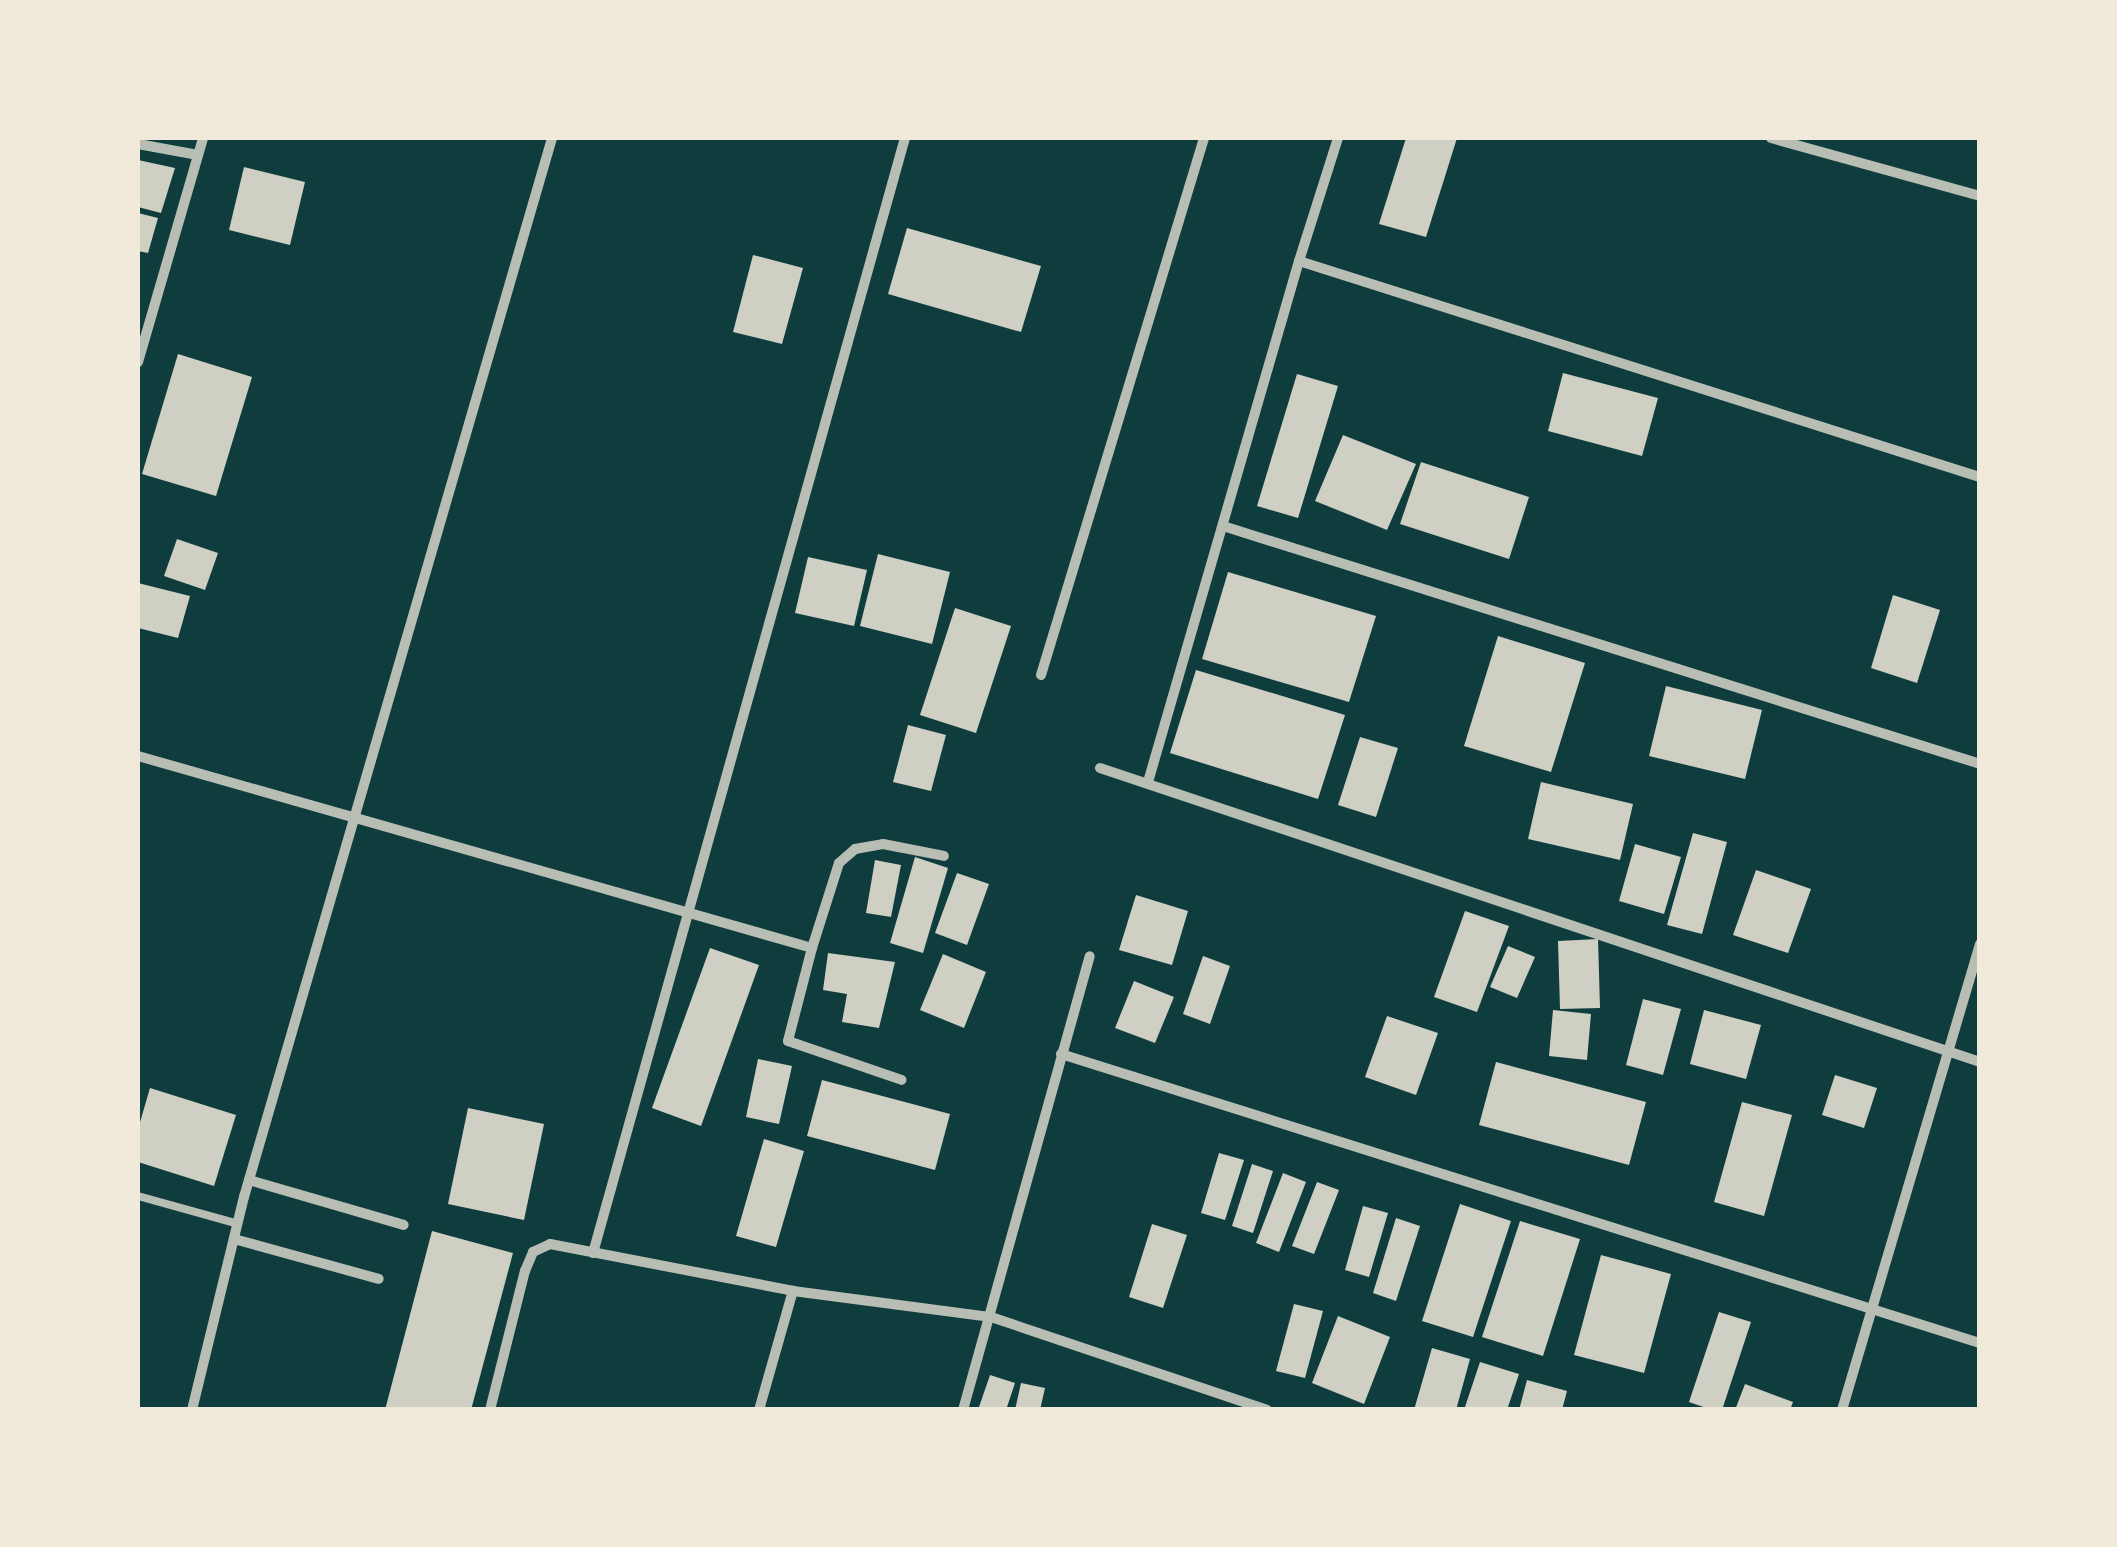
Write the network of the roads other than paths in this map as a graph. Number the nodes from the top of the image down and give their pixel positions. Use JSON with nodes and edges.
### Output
{"nodes":[{"id":1,"x":203,"y":138,"type":"edge"},
{"id":2,"x":552,"y":138,"type":"edge"},
{"id":3,"x":905,"y":138,"type":"edge"},
{"id":4,"x":1204,"y":138,"type":"edge"},
{"id":5,"x":1338,"y":138,"type":"edge"},
{"id":6,"x":1771,"y":138,"type":"edge"},
{"id":7,"x":138,"y":144,"type":"edge"},
{"id":8,"x":198,"y":155,"type":"junction"},
{"id":9,"x":1980,"y":196,"type":"edge"},
{"id":10,"x":1299,"y":261,"type":"junction"},
{"id":11,"x":138,"y":362,"type":"edge"},
{"id":12,"x":1980,"y":477,"type":"edge"},
{"id":13,"x":1223,"y":526,"type":"junction"},
{"id":14,"x":1041,"y":675,"type":"dead end"},
{"id":15,"x":138,"y":756,"type":"edge"},
{"id":16,"x":1980,"y":764,"type":"edge"},
{"id":17,"x":1100,"y":768,"type":"dead end"},
{"id":18,"x":1148,"y":782,"type":"junction"},
{"id":19,"x":354,"y":822,"type":"junction"},
{"id":20,"x":944,"y":856,"type":"dead end"},
{"id":21,"x":686,"y":912,"type":"junction"},
{"id":22,"x":1980,"y":944,"type":"edge"},
{"id":23,"x":812,"y":948,"type":"junction"},
{"id":24,"x":1090,"y":956,"type":"dead end"},
{"id":25,"x":1946,"y":1051,"type":"junction"},
{"id":26,"x":1061,"y":1054,"type":"junction"},
{"id":27,"x":1980,"y":1062,"type":"edge"},
{"id":28,"x":902,"y":1080,"type":"dead end"},
{"id":29,"x":250,"y":1180,"type":"junction"},
{"id":30,"x":138,"y":1196,"type":"edge"},
{"id":31,"x":238,"y":1224,"type":"junction"},
{"id":32,"x":404,"y":1225,"type":"dead end"},
{"id":33,"x":234,"y":1239,"type":"junction"},
{"id":34,"x":594,"y":1253,"type":"junction"},
{"id":35,"x":379,"y":1279,"type":"dead end"},
{"id":36,"x":792,"y":1291,"type":"junction"},
{"id":37,"x":1875,"y":1310,"type":"junction"},
{"id":38,"x":991,"y":1318,"type":"junction"},
{"id":39,"x":1980,"y":1343,"type":"edge"},
{"id":40,"x":192,"y":1410,"type":"edge"},
{"id":41,"x":490,"y":1410,"type":"edge"},
{"id":42,"x":759,"y":1410,"type":"edge"},
{"id":43,"x":963,"y":1410,"type":"edge"},
{"id":44,"x":1267,"y":1410,"type":"edge"},
{"id":45,"x":1842,"y":1410,"type":"edge"}],
"edges":[{"from":1,"to":8,"type":"street"},
{"from":2,"to":19,"type":"street"},
{"from":3,"to":21,"type":"street"},
{"from":4,"to":14,"type":"street"},
{"from":5,"to":10,"type":"street"},
{"from":6,"to":9,"type":"street"},
{"from":7,"to":8,"type":"street"},
{"from":8,"to":11,"type":"street"},
{"from":10,"to":12,"type":"street"},
{"from":10,"to":13,"type":"street"},
{"from":13,"to":16,"type":"street"},
{"from":13,"to":18,"type":"street"},
{"from":15,"to":19,"type":"street"},
{"from":17,"to":18,"type":"street"},
{"from":18,"to":25,"type":"street"},
{"from":19,"to":21,"type":"street"},
{"from":19,"to":29,"type":"street"},
{"from":20,"to":23,"type":"street"},
{"from":21,"to":23,"type":"street"},
{"from":21,"to":34,"type":"street"},
{"from":22,"to":25,"type":"street"},
{"from":23,"to":28,"type":"street"},
{"from":24,"to":26,"type":"street"},
{"from":25,"to":27,"type":"street"},
{"from":25,"to":37,"type":"street"},
{"from":26,"to":37,"type":"street"},
{"from":26,"to":38,"type":"street"},
{"from":29,"to":31,"type":"street"},
{"from":29,"to":32,"type":"street"},
{"from":30,"to":31,"type":"lane"},
{"from":31,"to":33,"type":"street"},
{"from":33,"to":35,"type":"street"},
{"from":33,"to":40,"type":"street"},
{"from":34,"to":36,"type":"street"},
{"from":34,"to":41,"type":"street"},
{"from":36,"to":38,"type":"street"},
{"from":36,"to":42,"type":"street"},
{"from":37,"to":39,"type":"street"},
{"from":37,"to":45,"type":"street"},
{"from":38,"to":43,"type":"street"},
{"from":38,"to":44,"type":"street"}]}
